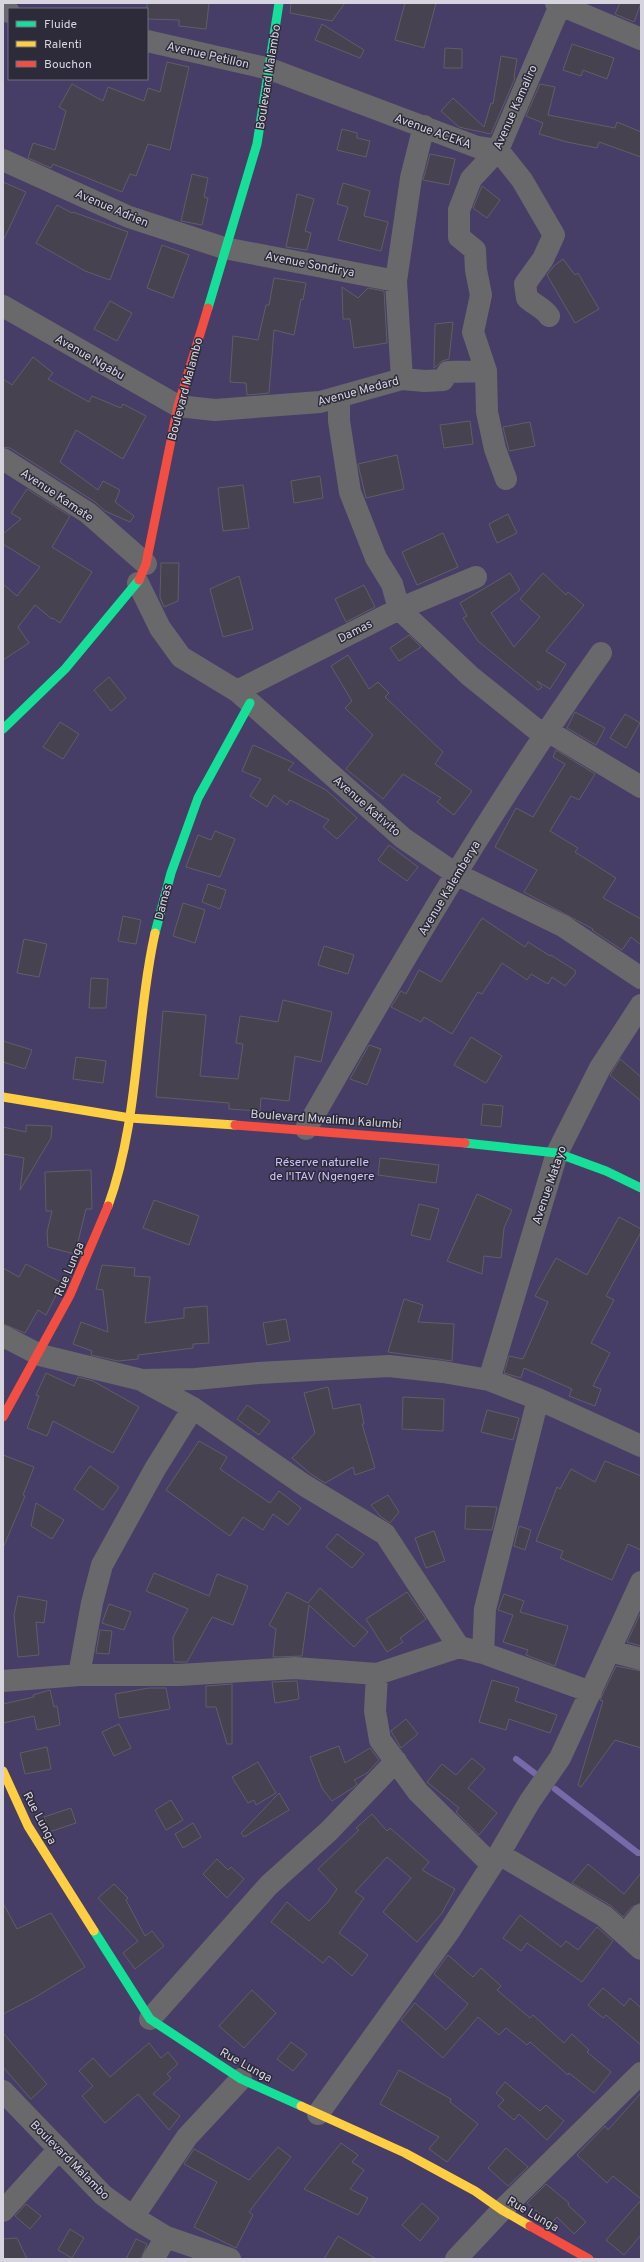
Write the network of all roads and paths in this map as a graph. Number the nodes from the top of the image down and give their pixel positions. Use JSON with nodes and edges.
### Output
{"nodes":[{"id":1,"x":279,"y":3,"type":"edge"},
{"id":2,"x":559,"y":4,"type":"edge"},
{"id":3,"x":641,"y":39,"type":"edge"},
{"id":4,"x":148,"y":41,"type":"edge"},
{"id":5,"x":270,"y":69,"type":"junction"},
{"id":6,"x":424,"y":126,"type":"junction"},
{"id":7,"x":498,"y":150,"type":"junction"},
{"id":8,"x":3,"y":160,"type":"edge"},
{"id":9,"x":224,"y":248,"type":"junction"},
{"id":10,"x":396,"y":281,"type":"junction"},
{"id":11,"x":3,"y":306,"type":"edge"},
{"id":12,"x":549,"y":316,"type":"dead end"},
{"id":13,"x":486,"y":371,"type":"junction"},
{"id":14,"x":402,"y":379,"type":"junction"},
{"id":15,"x":339,"y":397,"type":"junction"},
{"id":16,"x":178,"y":406,"type":"junction"},
{"id":17,"x":3,"y":459,"type":"edge"},
{"id":18,"x":506,"y":479,"type":"dead end"},
{"id":19,"x":142,"y":574,"type":"junction"},
{"id":20,"x":476,"y":577,"type":"dead end"},
{"id":21,"x":399,"y":609,"type":"junction"},
{"id":22,"x":601,"y":652,"type":"dead end"},
{"id":23,"x":244,"y":697,"type":"junction"},
{"id":24,"x":3,"y":729,"type":"edge"},
{"id":25,"x":546,"y":730,"type":"junction"},
{"id":26,"x":641,"y":787,"type":"edge"},
{"id":27,"x":456,"y":874,"type":"junction"},
{"id":28,"x":641,"y":978,"type":"edge"},
{"id":29,"x":641,"y":1004,"type":"edge"},
{"id":30,"x":3,"y":1097,"type":"edge"},
{"id":31,"x":130,"y":1118,"type":"junction"},
{"id":32,"x":306,"y":1129,"type":"junction"},
{"id":33,"x":557,"y":1153,"type":"junction"},
{"id":34,"x":641,"y":1188,"type":"edge"},
{"id":35,"x":3,"y":1336,"type":"edge"},
{"id":36,"x":40,"y":1355,"type":"junction"},
{"id":37,"x":142,"y":1380,"type":"junction"},
{"id":38,"x":489,"y":1380,"type":"junction"},
{"id":39,"x":538,"y":1399,"type":"junction"},
{"id":40,"x":193,"y":1408,"type":"junction"},
{"id":41,"x":3,"y":1417,"type":"edge"},
{"id":42,"x":641,"y":1446,"type":"edge"},
{"id":43,"x":641,"y":1582,"type":"edge"},
{"id":44,"x":459,"y":1647,"type":"junction"},
{"id":45,"x":610,"y":1652,"type":"junction"},
{"id":46,"x":484,"y":1653,"type":"junction"},
{"id":47,"x":641,"y":1659,"type":"edge"},
{"id":48,"x":377,"y":1674,"type":"junction"},
{"id":49,"x":79,"y":1675,"type":"junction"},
{"id":50,"x":3,"y":1681,"type":"edge"},
{"id":51,"x":591,"y":1692,"type":"junction"},
{"id":52,"x":396,"y":1761,"type":"junction"},
{"id":53,"x":3,"y":1771,"type":"edge"},
{"id":54,"x":495,"y":1859,"type":"junction"},
{"id":55,"x":641,"y":1915,"type":"edge"},
{"id":56,"x":625,"y":1934,"type":"junction"},
{"id":57,"x":641,"y":1949,"type":"edge"},
{"id":58,"x":150,"y":2019,"type":"junction"},
{"id":59,"x":641,"y":2073,"type":"edge"},
{"id":60,"x":242,"y":2079,"type":"junction"},
{"id":61,"x":3,"y":2090,"type":"edge"},
{"id":62,"x":318,"y":2114,"type":"junction"},
{"id":63,"x":59,"y":2149,"type":"junction"},
{"id":64,"x":502,"y":2210,"type":"junction"},
{"id":65,"x":3,"y":2211,"type":"edge"},
{"id":66,"x":133,"y":2217,"type":"junction"},
{"id":67,"x":166,"y":2236,"type":"junction"},
{"id":68,"x":154,"y":2259,"type":"edge"},
{"id":69,"x":230,"y":2259,"type":"edge"},
{"id":70,"x":456,"y":2259,"type":"edge"},
{"id":71,"x":589,"y":2259,"type":"edge"}],
"edges":[{"from":1,"to":5,"type":"street","name":"Boulevard Malambo"},
{"from":2,"to":3,"type":"street"},
{"from":2,"to":7,"type":"street","name":"Avenue Kamaliro"},
{"from":4,"to":5,"type":"street","name":"Avenue Petillon"},
{"from":5,"to":6,"type":"street","name":"Avenue ACEKA"},
{"from":5,"to":9,"type":"street","name":"Boulevard Malambo"},
{"from":6,"to":7,"type":"street","name":"Avenue ACEKA"},
{"from":6,"to":10,"type":"street"},
{"from":7,"to":12,"type":"street"},
{"from":7,"to":13,"type":"street","name":"Avenue Kamaliro"},
{"from":8,"to":9,"type":"street","name":"Avenue Adrien"},
{"from":9,"to":10,"type":"street","name":"Avenue Sondirya"},
{"from":9,"to":16,"type":"street","name":"Boulevard Malambo"},
{"from":10,"to":14,"type":"street"},
{"from":11,"to":16,"type":"street","name":"Avenue Ngabu"},
{"from":13,"to":14,"type":"street","name":"Avenue Medard"},
{"from":13,"to":18,"type":"street","name":"Avenue Kamaliro"},
{"from":14,"to":15,"type":"street","name":"Avenue Medard"},
{"from":15,"to":16,"type":"street","name":"Avenue Medard"},
{"from":15,"to":21,"type":"street"},
{"from":16,"to":19,"type":"street","name":"Boulevard Malambo"},
{"from":17,"to":19,"type":"street","name":"Avenue Kamate"},
{"from":19,"to":23,"type":"street","name":"Avenue Kativito"},
{"from":19,"to":24,"type":"street","name":"Boulevard Malambo"},
{"from":20,"to":21,"type":"street","name":"Damas"},
{"from":21,"to":23,"type":"street","name":"Damas"},
{"from":21,"to":25,"type":"street"},
{"from":22,"to":25,"type":"street","name":"Avenue Kalemberya"},
{"from":23,"to":27,"type":"street","name":"Avenue Kativito"},
{"from":23,"to":31,"type":"street","name":"Damas"},
{"from":25,"to":26,"type":"street"},
{"from":25,"to":27,"type":"street","name":"Avenue Kalemberya"},
{"from":27,"to":28,"type":"street","name":"Avenue Kativito"},
{"from":27,"to":32,"type":"street","name":"Avenue Kalemberya"},
{"from":29,"to":33,"type":"street","name":"Avenue Matayo"},
{"from":30,"to":31,"type":"street","name":"Boulevard Mwalimu Kalumbi"},
{"from":31,"to":32,"type":"street","name":"Boulevard Mwalimu Kalumbi"},
{"from":31,"to":36,"type":"street","name":"Rue Lunga"},
{"from":32,"to":33,"type":"street","name":"Boulevard Mwalimu Kalumbi"},
{"from":33,"to":34,"type":"street","name":"Boulevard Mwalimu Kalumbi"},
{"from":33,"to":38,"type":"street","name":"Avenue Matayo"},
{"from":35,"to":36,"type":"street"},
{"from":36,"to":37,"type":"street"},
{"from":36,"to":41,"type":"street","name":"Rue Lunga"},
{"from":37,"to":38,"type":"street"},
{"from":37,"to":40,"type":"street"},
{"from":38,"to":39,"type":"street"},
{"from":39,"to":42,"type":"street"},
{"from":39,"to":46,"type":"street"},
{"from":40,"to":44,"type":"street"},
{"from":40,"to":49,"type":"street"},
{"from":43,"to":45,"type":"street"},
{"from":44,"to":46,"type":"street"},
{"from":44,"to":48,"type":"street"},
{"from":45,"to":47,"type":"street"},
{"from":45,"to":51,"type":"street"},
{"from":46,"to":51,"type":"street"},
{"from":48,"to":49,"type":"street"},
{"from":48,"to":52,"type":"street"},
{"from":49,"to":50,"type":"street"},
{"from":51,"to":54,"type":"street"},
{"from":52,"to":54,"type":"street"},
{"from":52,"to":58,"type":"street"},
{"from":53,"to":58,"type":"street","name":"Rue Lunga"},
{"from":54,"to":56,"type":"street"},
{"from":54,"to":62,"type":"street"},
{"from":55,"to":56,"type":"street"},
{"from":56,"to":57,"type":"street"},
{"from":58,"to":60,"type":"street","name":"Rue Lunga"},
{"from":59,"to":64,"type":"street"},
{"from":60,"to":62,"type":"street","name":"Rue Lunga"},
{"from":60,"to":66,"type":"street"},
{"from":61,"to":63,"type":"street","name":"Boulevard Malambo"},
{"from":62,"to":64,"type":"street","name":"Rue Lunga"},
{"from":63,"to":65,"type":"street"},
{"from":63,"to":66,"type":"street","name":"Boulevard Malambo"},
{"from":64,"to":70,"type":"street"},
{"from":64,"to":71,"type":"street","name":"Rue Lunga"},
{"from":66,"to":67,"type":"street","name":"Boulevard Malambo"},
{"from":67,"to":68,"type":"street"},
{"from":67,"to":69,"type":"street","name":"Boulevard Malambo"}]}
